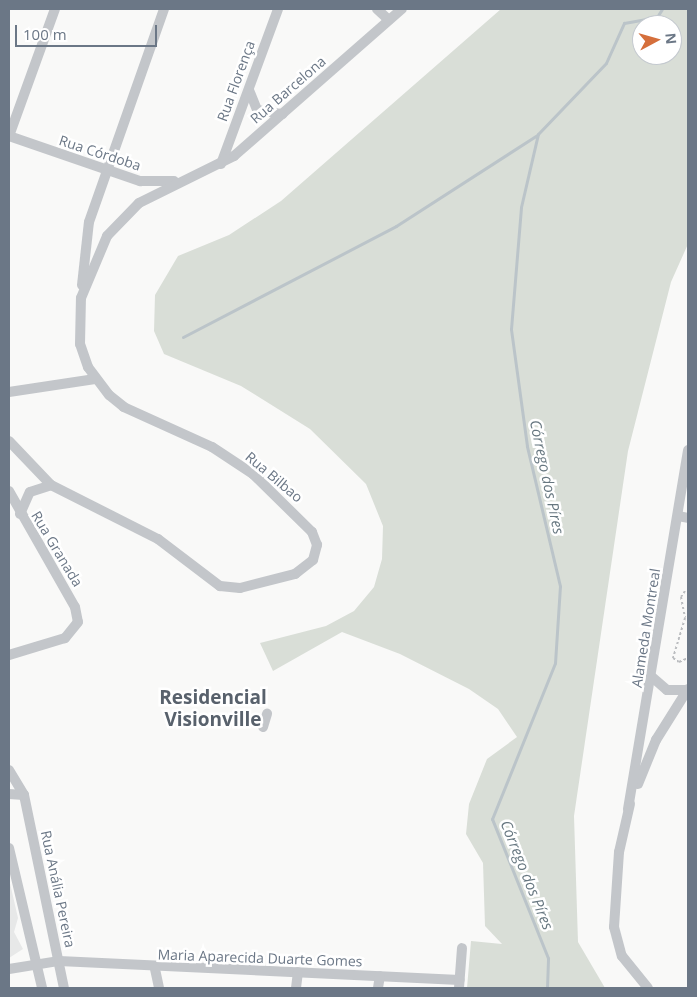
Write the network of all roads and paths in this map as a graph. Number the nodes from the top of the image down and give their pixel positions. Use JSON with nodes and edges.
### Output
{"nodes":[{"id":1,"x":55,"y":9,"type":"edge"},
{"id":2,"x":164,"y":9,"type":"edge"},
{"id":3,"x":278,"y":9,"type":"edge"},
{"id":4,"x":377,"y":9,"type":"edge"},
{"id":5,"x":402,"y":9,"type":"edge"},
{"id":6,"x":392,"y":16,"type":"edge"},
{"id":7,"x":248,"y":88,"type":"junction"},
{"id":8,"x":283,"y":114,"type":"junction"},
{"id":9,"x":9,"y":136,"type":"edge"},
{"id":10,"x":221,"y":164,"type":"junction"},
{"id":11,"x":105,"y":171,"type":"junction"},
{"id":12,"x":185,"y":180,"type":"junction"},
{"id":13,"x":140,"y":182,"type":"junction"},
{"id":14,"x":140,"y":203,"type":"junction"},
{"id":15,"x":89,"y":222,"type":"junction"},
{"id":16,"x":107,"y":236,"type":"junction"},
{"id":17,"x":81,"y":298,"type":"junction"},
{"id":18,"x":95,"y":379,"type":"junction"},
{"id":19,"x":9,"y":392,"type":"edge"},
{"id":20,"x":9,"y":441,"type":"edge"},
{"id":21,"x":688,"y":450,"type":"edge"},
{"id":22,"x":51,"y":485,"type":"junction"},
{"id":23,"x":9,"y":491,"type":"edge"},
{"id":24,"x":20,"y":514,"type":"junction"},
{"id":25,"x":683,"y":517,"type":"edge"},
{"id":26,"x":688,"y":550,"type":"edge"},
{"id":27,"x":688,"y":564,"type":"edge"},
{"id":28,"x":685,"y":591,"type":"edge"},
{"id":29,"x":9,"y":655,"type":"edge"},
{"id":30,"x":688,"y":658,"type":"edge"},
{"id":31,"x":652,"y":677,"type":"junction"},
{"id":32,"x":687,"y":689,"type":"edge"},
{"id":33,"x":267,"y":714,"type":"dead end"},
{"id":34,"x":263,"y":727,"type":"dead end"},
{"id":35,"x":9,"y":770,"type":"edge"},
{"id":36,"x":9,"y":794,"type":"edge"},
{"id":37,"x":24,"y":795,"type":"junction"},
{"id":38,"x":628,"y":809,"type":"junction"},
{"id":39,"x":9,"y":848,"type":"edge"},
{"id":40,"x":462,"y":948,"type":"dead end"},
{"id":41,"x":59,"y":961,"type":"junction"},
{"id":42,"x":38,"y":964,"type":"junction"},
{"id":43,"x":9,"y":969,"type":"edge"},
{"id":44,"x":155,"y":969,"type":"junction"},
{"id":45,"x":298,"y":972,"type":"junction"},
{"id":46,"x":380,"y":976,"type":"junction"},
{"id":47,"x":459,"y":984,"type":"edge"},
{"id":48,"x":42,"y":988,"type":"edge"},
{"id":49,"x":64,"y":988,"type":"edge"},
{"id":50,"x":159,"y":988,"type":"edge"},
{"id":51,"x":296,"y":988,"type":"edge"},
{"id":52,"x":378,"y":988,"type":"edge"},
{"id":53,"x":648,"y":988,"type":"edge"}],
"edges":[{"from":1,"to":9,"type":"street"},
{"from":2,"to":11,"type":"street"},
{"from":3,"to":7,"type":"street","name":"Rua Florença"},
{"from":4,"to":6,"type":"street"},
{"from":5,"to":6,"type":"street","name":"Rua Barcelona"},
{"from":6,"to":8,"type":"street","name":"Rua Barcelona"},
{"from":7,"to":8,"type":"street"},
{"from":7,"to":10,"type":"street","name":"Rua Florença"},
{"from":8,"to":10,"type":"street","name":"Rua Barcelona"},
{"from":9,"to":11,"type":"street","name":"Rua Córdoba"},
{"from":10,"to":12,"type":"street","name":"Rua Barcelona"},
{"from":11,"to":13,"type":"street","name":"Rua Córdoba"},
{"from":11,"to":15,"type":"street"},
{"from":12,"to":13,"type":"street","name":"Rua Córdoba"},
{"from":12,"to":14,"type":"street","name":"Rua Bilbao"},
{"from":13,"to":14,"type":"street"},
{"from":14,"to":16,"type":"street","name":"Rua Bilbao"},
{"from":15,"to":16,"type":"street"},
{"from":15,"to":17,"type":"street"},
{"from":16,"to":17,"type":"street","name":"Rua Bilbao"},
{"from":17,"to":18,"type":"street","name":"Rua Bilbao"},
{"from":18,"to":19,"type":"street"},
{"from":18,"to":22,"type":"street","name":"Rua Bilbao"},
{"from":20,"to":22,"type":"street","name":"Rua Bilbao"},
{"from":21,"to":25,"type":"street","name":"Alameda Montreal"},
{"from":22,"to":24,"type":"street"},
{"from":23,"to":24,"type":"street","name":"Rua Granada"},
{"from":24,"to":29,"type":"street","name":"Rua Granada"},
{"from":25,"to":31,"type":"street","name":"Alameda Montreal"},
{"from":26,"to":27,"type":"path"},
{"from":28,"to":30,"type":"path"},
{"from":31,"to":32,"type":"street"},
{"from":31,"to":38,"type":"street","name":"Alameda Montreal"},
{"from":32,"to":38,"type":"street"},
{"from":33,"to":34,"type":"street"},
{"from":35,"to":37,"type":"street","name":"Rua Anália Pereira"},
{"from":36,"to":37,"type":"street"},
{"from":37,"to":41,"type":"street","name":"Rua Anália Pereira"},
{"from":38,"to":53,"type":"street"},
{"from":39,"to":42,"type":"street"},
{"from":40,"to":47,"type":"street"},
{"from":41,"to":42,"type":"street","name":"Maria Aparecida Duarte Gomes"},
{"from":41,"to":44,"type":"street","name":"Maria Aparecida Duarte Gomes"},
{"from":41,"to":49,"type":"street","name":"Rua Anália Pereira"},
{"from":42,"to":43,"type":"street","name":"Maria Aparecida Duarte Gomes"},
{"from":42,"to":48,"type":"street"},
{"from":44,"to":45,"type":"street","name":"Maria Aparecida Duarte Gomes"},
{"from":44,"to":50,"type":"street"},
{"from":45,"to":46,"type":"street","name":"Maria Aparecida Duarte Gomes"},
{"from":45,"to":51,"type":"street"},
{"from":46,"to":47,"type":"street","name":"Maria Aparecida Duarte Gomes"},
{"from":46,"to":52,"type":"street"}]}
